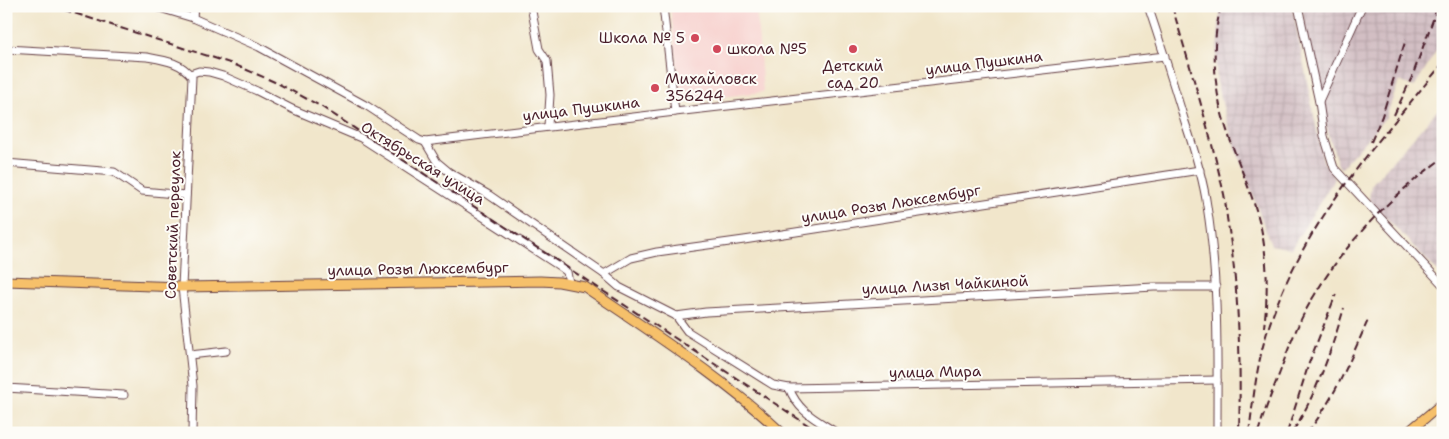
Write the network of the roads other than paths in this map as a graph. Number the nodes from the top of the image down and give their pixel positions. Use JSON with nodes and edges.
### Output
{"nodes":[{"id":1,"x":153,"y":6,"type":"edge"},
{"id":2,"x":194,"y":6,"type":"edge"},
{"id":3,"x":531,"y":6,"type":"edge"},
{"id":4,"x":663,"y":6,"type":"edge"},
{"id":5,"x":1148,"y":6,"type":"edge"},
{"id":6,"x":1298,"y":6,"type":"edge"},
{"id":7,"x":1362,"y":6,"type":"edge"},
{"id":8,"x":193,"y":18,"type":"junction"},
{"id":9,"x":6,"y":49,"type":"edge"},
{"id":10,"x":1165,"y":56,"type":"junction"},
{"id":11,"x":191,"y":75,"type":"junction"},
{"id":12,"x":1319,"y":102,"type":"junction"},
{"id":13,"x":675,"y":112,"type":"junction"},
{"id":14,"x":548,"y":126,"type":"junction"},
{"id":15,"x":425,"y":142,"type":"junction"},
{"id":16,"x":6,"y":163,"type":"edge"},
{"id":17,"x":1200,"y":170,"type":"junction"},
{"id":18,"x":186,"y":195,"type":"junction"},
{"id":19,"x":604,"y":274,"type":"junction"},
{"id":20,"x":6,"y":281,"type":"edge"},
{"id":21,"x":569,"y":283,"type":"junction"},
{"id":22,"x":1443,"y":285,"type":"edge"},
{"id":23,"x":182,"y":286,"type":"junction"},
{"id":24,"x":1216,"y":287,"type":"junction"},
{"id":25,"x":676,"y":316,"type":"junction"},
{"id":26,"x":226,"y":351,"type":"dead end"},
{"id":27,"x":190,"y":355,"type":"junction"},
{"id":28,"x":1217,"y":380,"type":"junction"},
{"id":29,"x":6,"y":388,"type":"edge"},
{"id":30,"x":789,"y":388,"type":"junction"},
{"id":31,"x":124,"y":395,"type":"dead end"},
{"id":32,"x":1443,"y":404,"type":"edge"},
{"id":33,"x":192,"y":433,"type":"edge"},
{"id":34,"x":782,"y":433,"type":"edge"},
{"id":35,"x":837,"y":433,"type":"edge"},
{"id":36,"x":1218,"y":433,"type":"edge"},
{"id":37,"x":1407,"y":433,"type":"edge"}],
"edges":[{"from":1,"to":8,"type":"street"},
{"from":2,"to":8,"type":"street"},
{"from":3,"to":14,"type":"street"},
{"from":4,"to":13,"type":"street"},
{"from":5,"to":10,"type":"street"},
{"from":6,"to":12,"type":"street"},
{"from":7,"to":12,"type":"street"},
{"from":8,"to":15,"type":"street"},
{"from":9,"to":11,"type":"street"},
{"from":10,"to":13,"type":"street","name":"улица Пушкина"},
{"from":10,"to":17,"type":"street"},
{"from":11,"to":18,"type":"street","name":"Советский переулок"},
{"from":11,"to":21,"type":"street","name":"Октябрьская улица"},
{"from":12,"to":22,"type":"street"},
{"from":13,"to":14,"type":"street","name":"улица Пушкина"},
{"from":14,"to":15,"type":"street","name":"улица Пушкина"},
{"from":15,"to":19,"type":"street"},
{"from":16,"to":18,"type":"street"},
{"from":17,"to":19,"type":"street","name":"улица Розы Люксембург"},
{"from":17,"to":24,"type":"street"},
{"from":18,"to":23,"type":"street","name":"Советский переулок"},
{"from":19,"to":25,"type":"street"},
{"from":20,"to":23,"type":"main road","name":"улица Розы Люксембург"},
{"from":21,"to":23,"type":"main road","name":"улица Розы Люксембург"},
{"from":21,"to":34,"type":"main road","name":"улица Розы Люксембург"},
{"from":23,"to":27,"type":"street","name":"Советский переулок"},
{"from":24,"to":25,"type":"street","name":"улица Лизы Чайкиной"},
{"from":24,"to":28,"type":"street"},
{"from":25,"to":30,"type":"street","name":"улица Мира"},
{"from":26,"to":27,"type":"street"},
{"from":27,"to":33,"type":"street","name":"Советский переулок"},
{"from":28,"to":30,"type":"street","name":"улица Мира"},
{"from":28,"to":36,"type":"street"},
{"from":29,"to":31,"type":"street"},
{"from":30,"to":35,"type":"street"},
{"from":32,"to":37,"type":"main road"}]}
